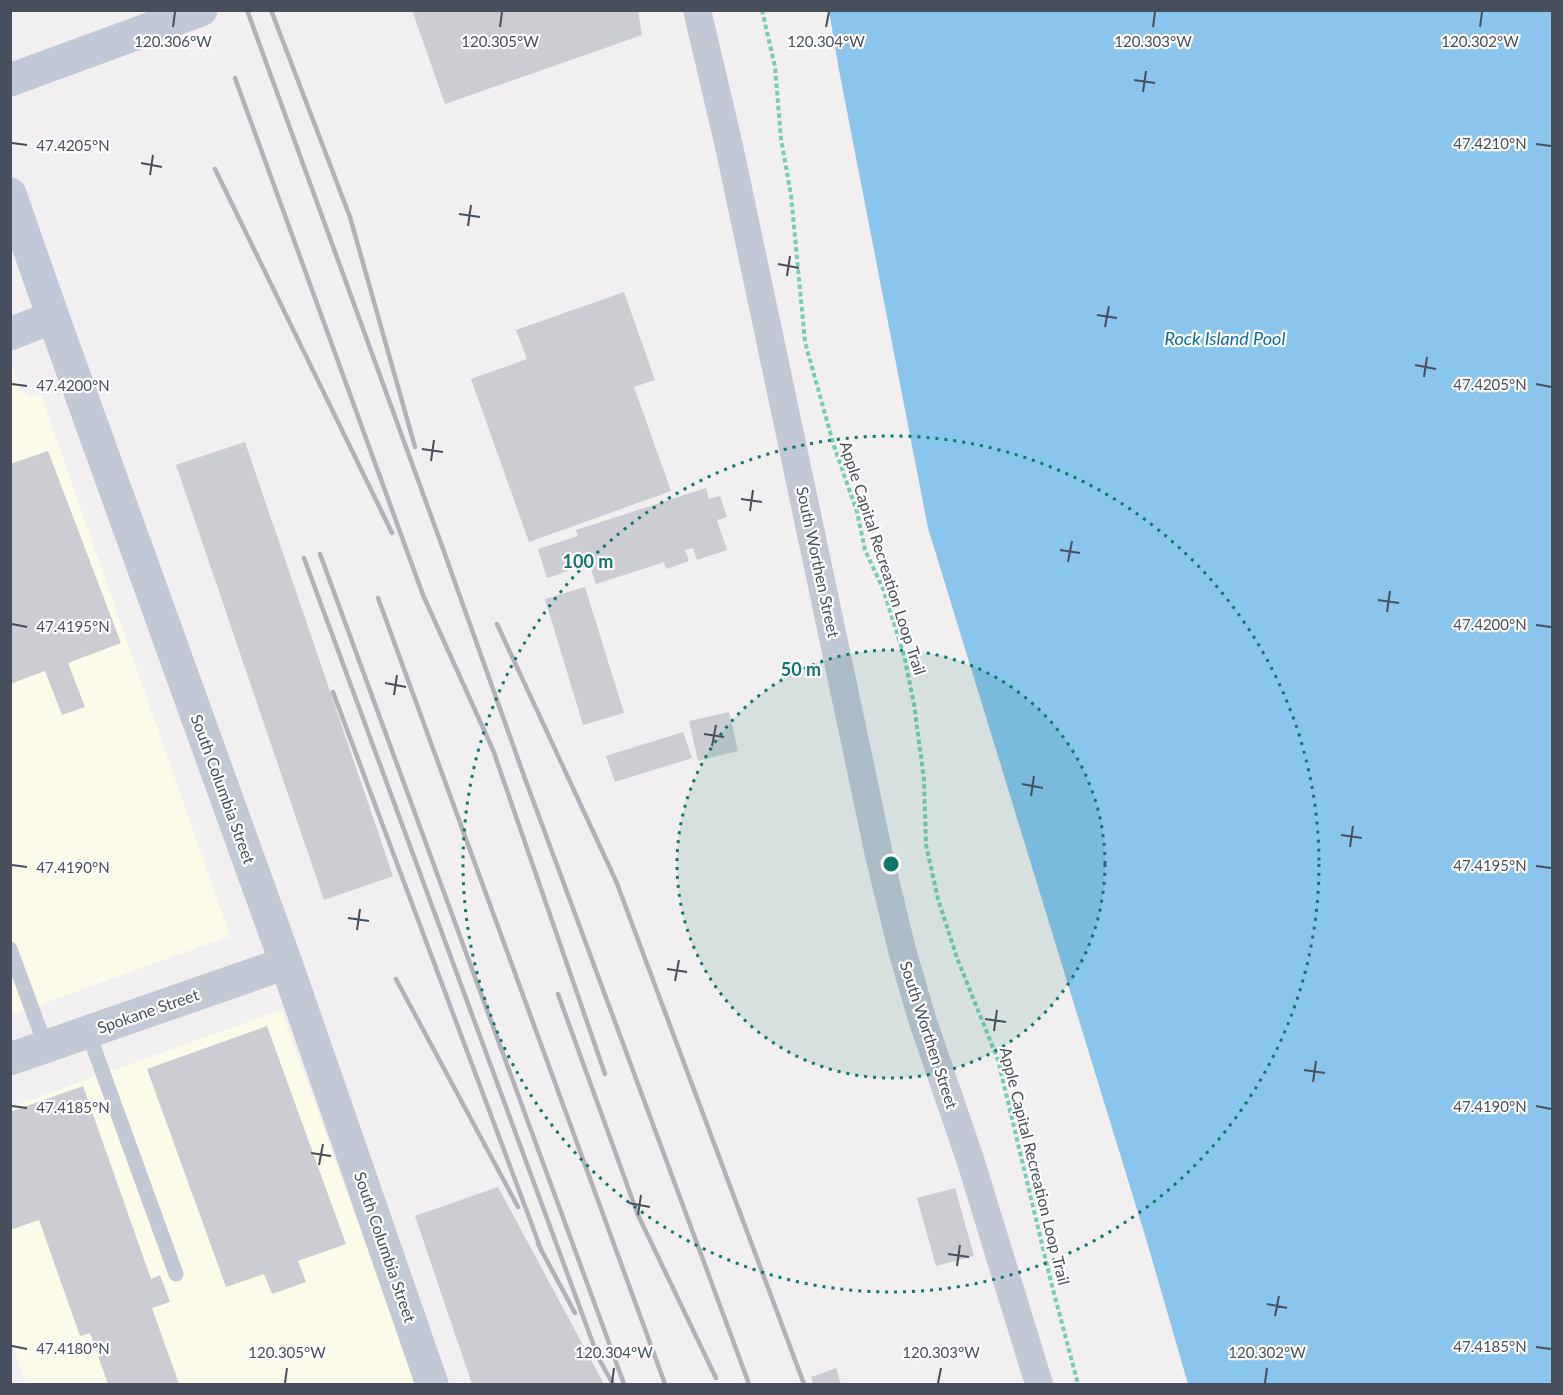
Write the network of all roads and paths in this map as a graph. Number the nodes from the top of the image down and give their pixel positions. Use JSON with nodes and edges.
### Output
{"nodes":[{"id":1,"x":201,"y":10,"type":"edge"},
{"id":2,"x":697,"y":10,"type":"edge"},
{"id":3,"x":762,"y":10,"type":"edge"},
{"id":4,"x":10,"y":80,"type":"edge"},
{"id":5,"x":10,"y":194,"type":"edge"},
{"id":6,"x":53,"y":317,"type":"junction"},
{"id":7,"x":10,"y":334,"type":"edge"},
{"id":8,"x":12,"y":956,"type":"edge"},
{"id":9,"x":286,"y":963,"type":"junction"},
{"id":10,"x":88,"y":1032,"type":"junction"},
{"id":11,"x":46,"y":1047,"type":"junction"},
{"id":12,"x":10,"y":1059,"type":"edge"},
{"id":13,"x":176,"y":1274,"type":"dead end"},
{"id":14,"x":432,"y":1384,"type":"edge"},
{"id":15,"x":1039,"y":1384,"type":"edge"},
{"id":16,"x":1078,"y":1384,"type":"edge"}],
"edges":[{"from":1,"to":4,"type":"main road"},
{"from":2,"to":15,"type":"street","name":"South Worthen Street"},
{"from":3,"to":16,"type":"path","name":"Apple Capital Recreation Loop Trail"},
{"from":5,"to":6,"type":"main road","name":"South Columbia Street"},
{"from":6,"to":7,"type":"main road"},
{"from":6,"to":9,"type":"street","name":"South Columbia Street"},
{"from":8,"to":11,"type":"lane"},
{"from":9,"to":10,"type":"street","name":"Spokane Street"},
{"from":9,"to":14,"type":"street","name":"South Columbia Street"},
{"from":10,"to":11,"type":"street","name":"Spokane Street"},
{"from":10,"to":13,"type":"lane"},
{"from":11,"to":12,"type":"street","name":"Spokane Street"}]}
